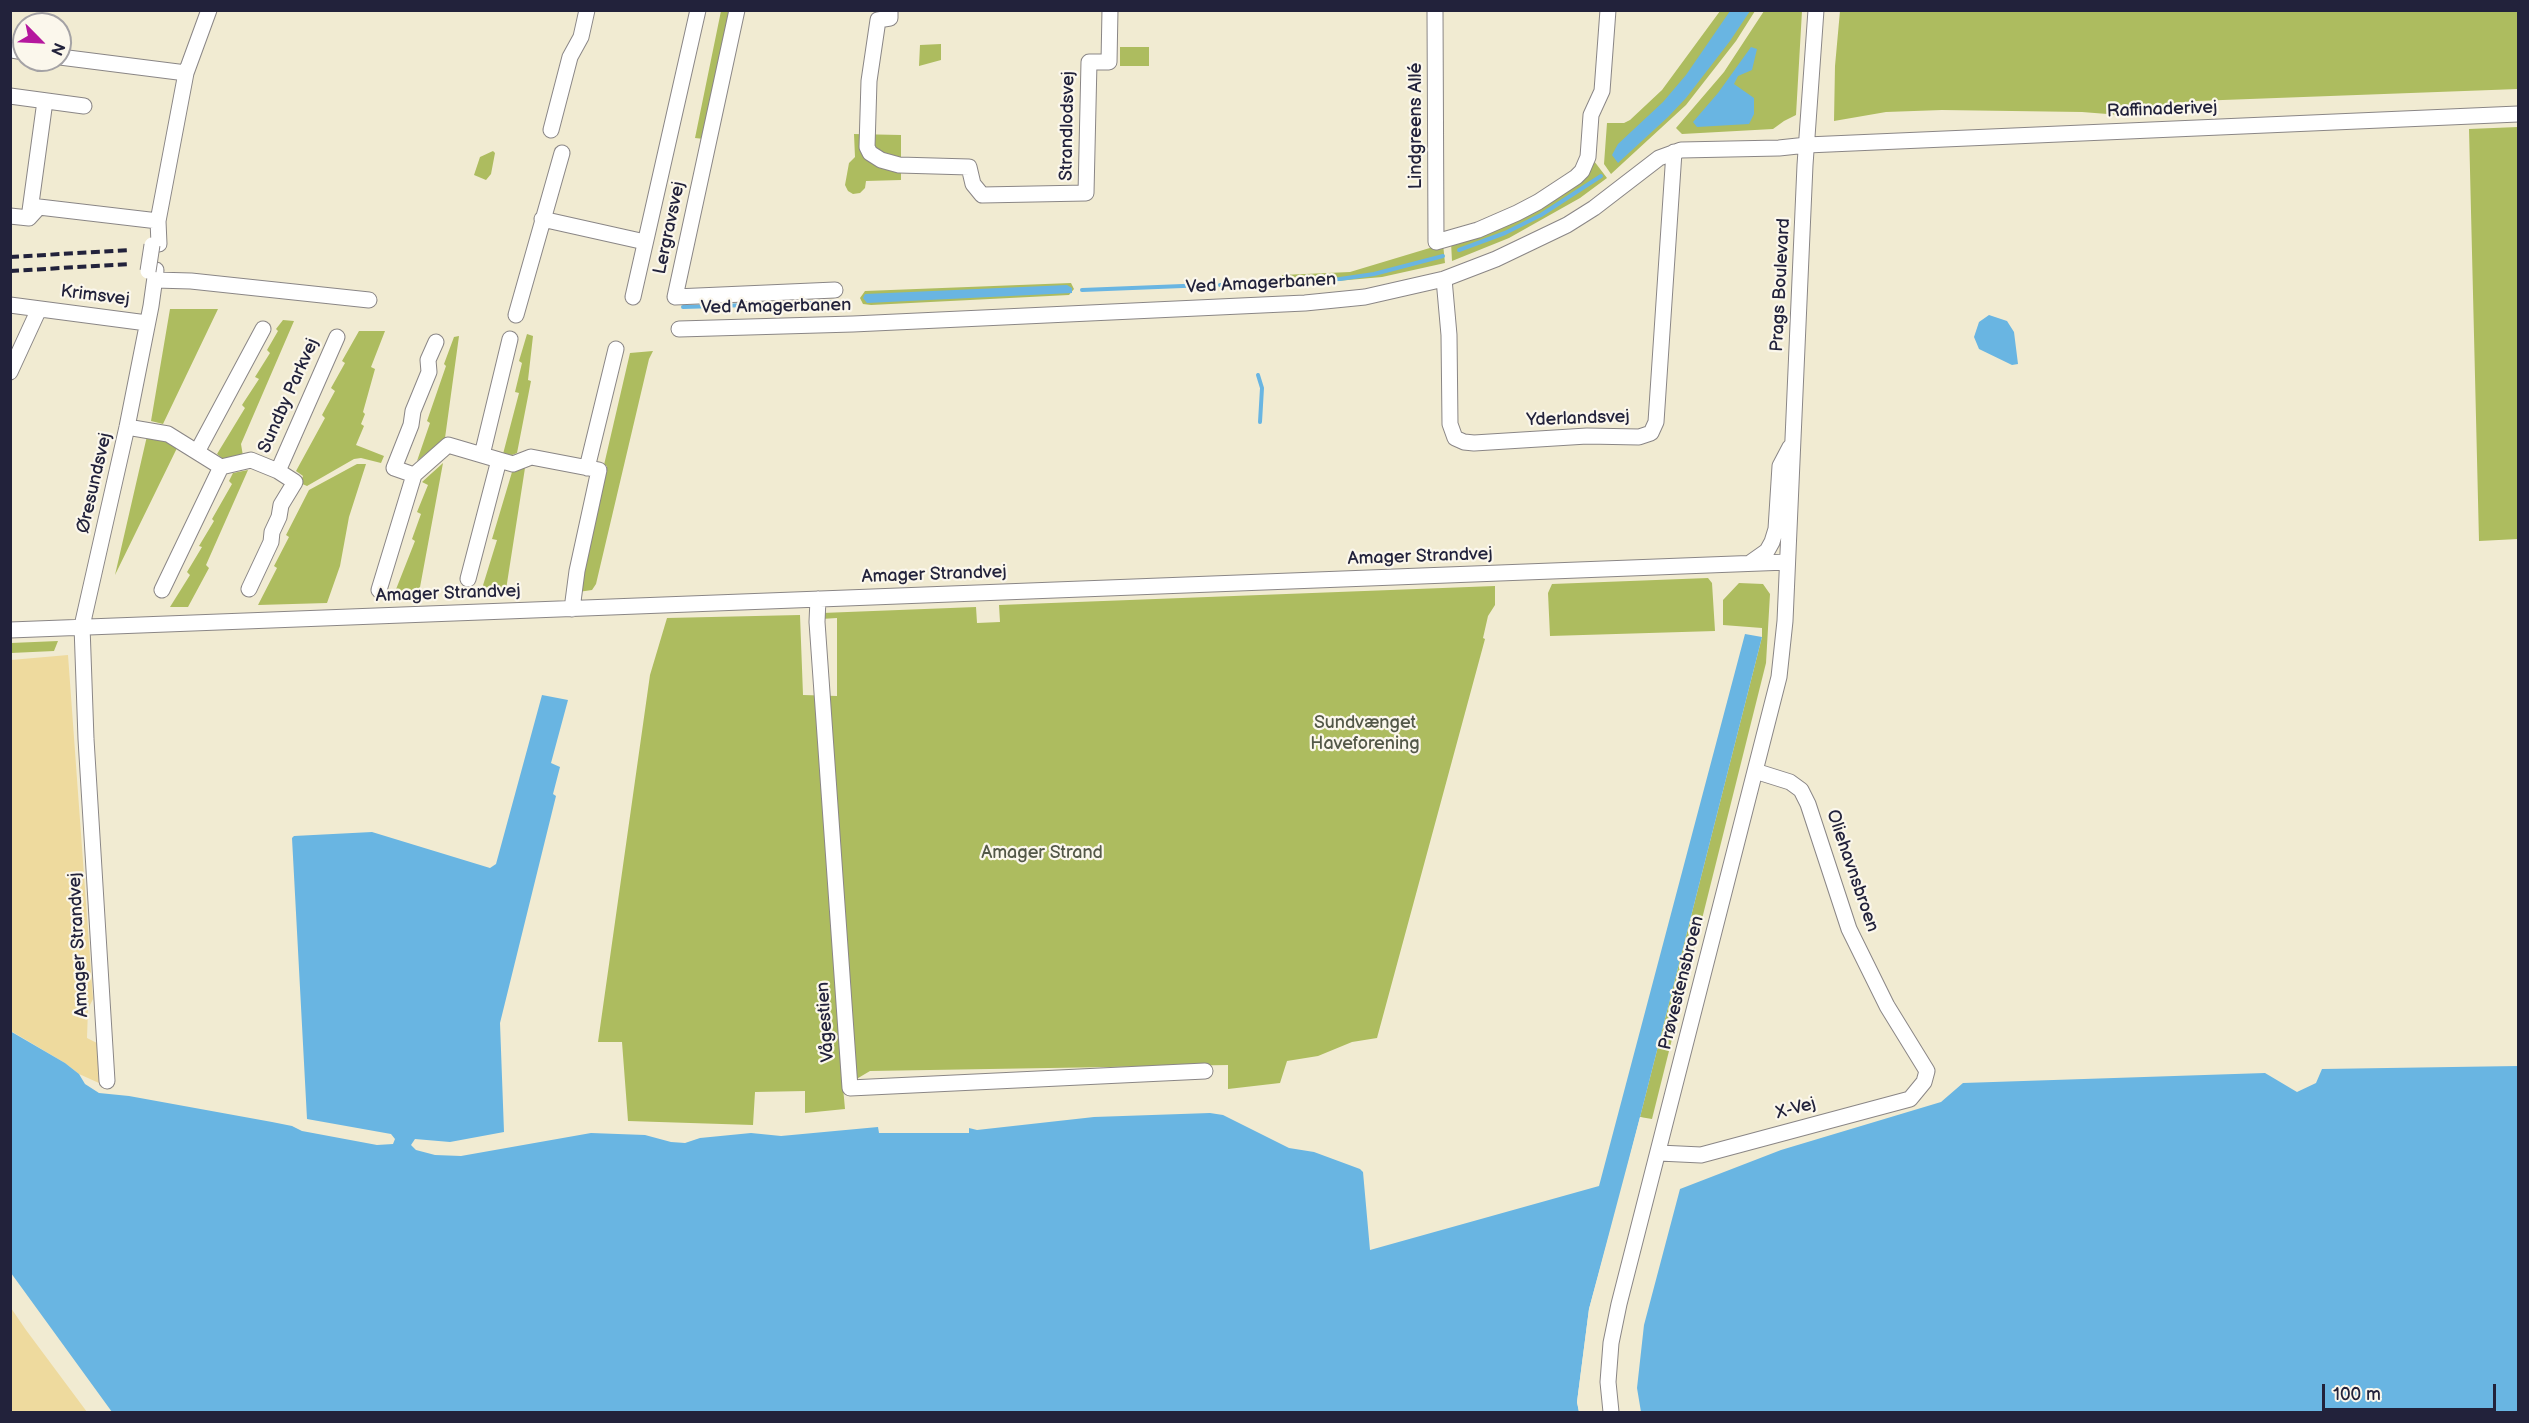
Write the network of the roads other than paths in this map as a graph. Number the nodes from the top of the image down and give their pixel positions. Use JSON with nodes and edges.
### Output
{"nodes":[{"id":1,"x":209,"y":10,"type":"edge"},
{"id":2,"x":587,"y":10,"type":"edge"},
{"id":3,"x":698,"y":10,"type":"edge"},
{"id":4,"x":736,"y":10,"type":"edge"},
{"id":5,"x":890,"y":10,"type":"edge"},
{"id":6,"x":1110,"y":10,"type":"edge"},
{"id":7,"x":1435,"y":10,"type":"edge"},
{"id":8,"x":1608,"y":10,"type":"edge"},
{"id":9,"x":1816,"y":10,"type":"edge"},
{"id":10,"x":72,"y":59,"type":"edge"},
{"id":11,"x":186,"y":73,"type":"junction"},
{"id":12,"x":10,"y":96,"type":"edge"},
{"id":13,"x":45,"y":100,"type":"junction"},
{"id":14,"x":84,"y":106,"type":"dead end"},
{"id":15,"x":2518,"y":114,"type":"edge"},
{"id":16,"x":551,"y":130,"type":"dead end"},
{"id":17,"x":1807,"y":145,"type":"junction"},
{"id":18,"x":1674,"y":152,"type":"junction"},
{"id":19,"x":562,"y":153,"type":"dead end"},
{"id":20,"x":10,"y":216,"type":"edge"},
{"id":21,"x":29,"y":218,"type":"junction"},
{"id":22,"x":542,"y":219,"type":"junction"},
{"id":23,"x":156,"y":235,"type":"junction"},
{"id":24,"x":645,"y":242,"type":"junction"},
{"id":25,"x":153,"y":274,"type":"junction"},
{"id":26,"x":1444,"y":279,"type":"junction"},
{"id":27,"x":835,"y":290,"type":"dead end"},
{"id":28,"x":633,"y":297,"type":"dead end"},
{"id":29,"x":369,"y":300,"type":"dead end"},
{"id":30,"x":10,"y":305,"type":"edge"},
{"id":31,"x":39,"y":309,"type":"junction"},
{"id":32,"x":516,"y":315,"type":"dead end"},
{"id":33,"x":145,"y":322,"type":"junction"},
{"id":34,"x":679,"y":328,"type":"dead end"},
{"id":35,"x":263,"y":329,"type":"dead end"},
{"id":36,"x":337,"y":337,"type":"dead end"},
{"id":37,"x":510,"y":339,"type":"dead end"},
{"id":38,"x":436,"y":342,"type":"dead end"},
{"id":39,"x":616,"y":349,"type":"dead end"},
{"id":40,"x":10,"y":372,"type":"edge"},
{"id":41,"x":127,"y":427,"type":"junction"},
{"id":42,"x":1793,"y":441,"type":"junction"},
{"id":43,"x":196,"y":452,"type":"junction"},
{"id":44,"x":482,"y":455,"type":"junction"},
{"id":45,"x":499,"y":460,"type":"junction"},
{"id":46,"x":221,"y":467,"type":"junction"},
{"id":47,"x":587,"y":468,"type":"junction"},
{"id":48,"x":278,"y":471,"type":"junction"},
{"id":49,"x":414,"y":475,"type":"junction"},
{"id":50,"x":1787,"y":562,"type":"junction"},
{"id":51,"x":1748,"y":564,"type":"junction"},
{"id":52,"x":468,"y":579,"type":"dead end"},
{"id":53,"x":249,"y":589,"type":"dead end"},
{"id":54,"x":162,"y":590,"type":"dead end"},
{"id":55,"x":379,"y":590,"type":"dead end"},
{"id":56,"x":818,"y":599,"type":"junction"},
{"id":57,"x":572,"y":609,"type":"junction"},
{"id":58,"x":82,"y":626,"type":"junction"},
{"id":59,"x":10,"y":630,"type":"edge"},
{"id":60,"x":1755,"y":771,"type":"junction"},
{"id":61,"x":1205,"y":1071,"type":"dead end"},
{"id":62,"x":1927,"y":1071,"type":"joint"},
{"id":63,"x":107,"y":1081,"type":"dead end"},
{"id":64,"x":1659,"y":1154,"type":"junction"},
{"id":65,"x":1611,"y":1413,"type":"edge"}],
"edges":[{"from":1,"to":11,"type":"street","name":"Øresundsvej"},
{"from":2,"to":16,"type":"street"},
{"from":3,"to":24,"type":"street","name":"Lergravsvej"},
{"from":4,"to":27,"type":"street","name":"Lergravsvej"},
{"from":5,"to":6,"type":"street","name":"Strandlodsvej"},
{"from":7,"to":8,"type":"street","name":"Lindgreens Allé"},
{"from":9,"to":17,"type":"street","name":"Prags Boulevard"},
{"from":10,"to":11,"type":"street"},
{"from":11,"to":23,"type":"street","name":"Øresundsvej"},
{"from":12,"to":13,"type":"street"},
{"from":13,"to":14,"type":"street"},
{"from":13,"to":21,"type":"street"},
{"from":15,"to":17,"type":"street","name":"Raffinaderivej"},
{"from":17,"to":18,"type":"street","name":"Ved Amagerbanen"},
{"from":17,"to":42,"type":"street","name":"Prags Boulevard"},
{"from":18,"to":26,"type":"street","name":"Ved Amagerbanen"},
{"from":18,"to":26,"type":"street","name":"Yderlandsvej"},
{"from":19,"to":22,"type":"street"},
{"from":20,"to":21,"type":"street"},
{"from":21,"to":23,"type":"street"},
{"from":22,"to":24,"type":"street","name":"Lergravsvej"},
{"from":22,"to":32,"type":"street"},
{"from":23,"to":25,"type":"street","name":"Øresundsvej","bridge":true},
{"from":24,"to":28,"type":"street","name":"Lergravsvej"},
{"from":25,"to":29,"type":"street"},
{"from":25,"to":33,"type":"street","name":"Øresundsvej"},
{"from":26,"to":34,"type":"street","name":"Ved Amagerbanen"},
{"from":30,"to":31,"type":"street","name":"Krimsvej"},
{"from":31,"to":33,"type":"street","name":"Krimsvej"},
{"from":31,"to":40,"type":"street","name":"Krimsvej"},
{"from":33,"to":41,"type":"street","name":"Øresundsvej"},
{"from":35,"to":43,"type":"street"},
{"from":36,"to":48,"type":"street","name":"Sundby Parkvej"},
{"from":37,"to":44,"type":"street"},
{"from":38,"to":49,"type":"street"},
{"from":39,"to":47,"type":"street"},
{"from":41,"to":43,"type":"street"},
{"from":41,"to":58,"type":"street","name":"Øresundsvej"},
{"from":42,"to":50,"type":"street","name":"Prags Boulevard"},
{"from":42,"to":51,"type":"street"},
{"from":43,"to":46,"type":"street"},
{"from":44,"to":45,"type":"street"},
{"from":44,"to":49,"type":"street"},
{"from":45,"to":47,"type":"street"},
{"from":45,"to":52,"type":"street"},
{"from":46,"to":48,"type":"street","name":"Sundby Parkvej"},
{"from":46,"to":54,"type":"street"},
{"from":47,"to":57,"type":"street"},
{"from":48,"to":53,"type":"street","name":"Sundby Parkvej"},
{"from":49,"to":55,"type":"street"},
{"from":50,"to":51,"type":"street","name":"Amager Strandvej"},
{"from":50,"to":60,"type":"street","name":"Prøvestensbroen"},
{"from":51,"to":56,"type":"street","name":"Amager Strandvej"},
{"from":56,"to":57,"type":"street","name":"Amager Strandvej"},
{"from":56,"to":61,"type":"street","name":"Vågestien"},
{"from":57,"to":58,"type":"street","name":"Amager Strandvej"},
{"from":58,"to":59,"type":"street","name":"Amager Strandvej"},
{"from":58,"to":63,"type":"street","name":"Amager Strandvej"},
{"from":60,"to":62,"type":"street","name":"Oliehavnsbroen"},
{"from":60,"to":64,"type":"street","name":"Prøvestensbroen"},
{"from":62,"to":64,"type":"street","name":"X-Vej"},
{"from":64,"to":65,"type":"street","name":"Prøvestensbroen"}]}
